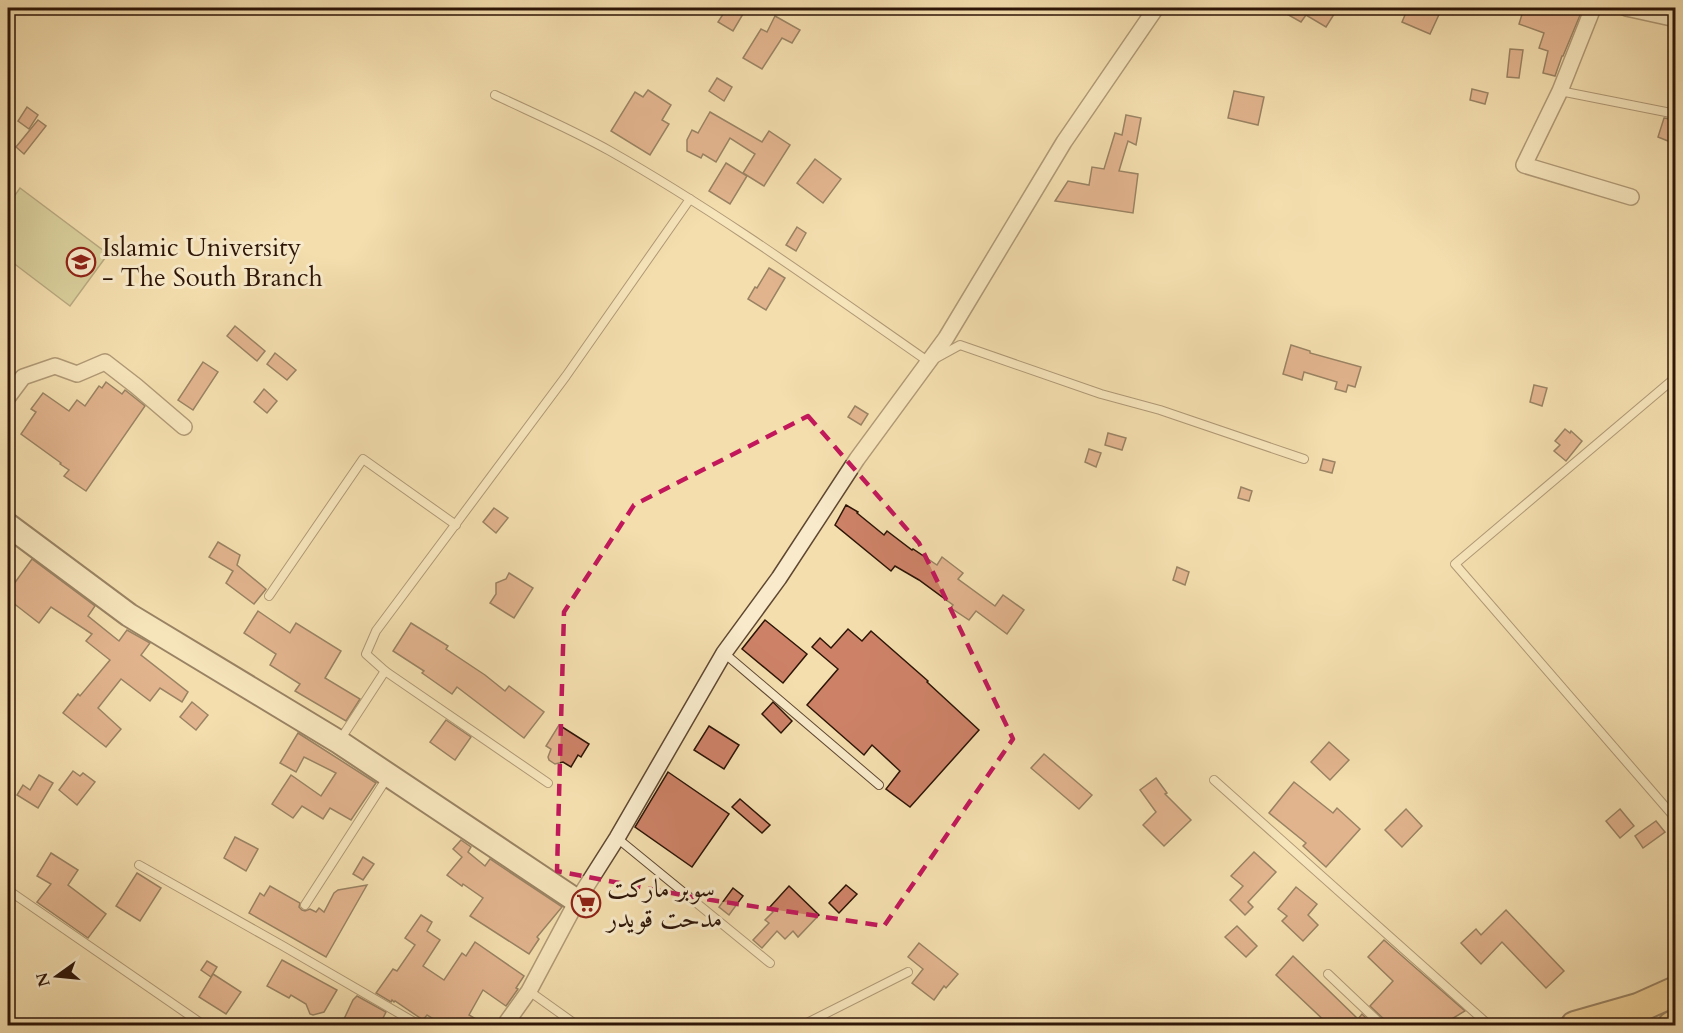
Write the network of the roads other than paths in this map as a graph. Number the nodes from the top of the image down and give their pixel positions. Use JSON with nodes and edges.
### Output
{"nodes":[{"id":1,"x":1155,"y":8,"type":"edge"},
{"id":2,"x":1593,"y":8,"type":"edge"},
{"id":3,"x":1626,"y":8,"type":"edge"},
{"id":4,"x":1676,"y":19,"type":"edge"},
{"id":5,"x":1560,"y":91,"type":"junction"},
{"id":6,"x":495,"y":95,"type":"dead end"},
{"id":7,"x":1676,"y":114,"type":"edge"},
{"id":8,"x":1631,"y":197,"type":"dead end"},
{"id":9,"x":690,"y":199,"type":"junction"},
{"id":10,"x":929,"y":362,"type":"junction"},
{"id":11,"x":1676,"y":377,"type":"edge"},
{"id":12,"x":8,"y":397,"type":"edge"},
{"id":13,"x":184,"y":427,"type":"dead end"},
{"id":14,"x":1304,"y":459,"type":"dead end"},
{"id":15,"x":8,"y":525,"type":"edge"},
{"id":16,"x":456,"y":525,"type":"junction"},
{"id":17,"x":269,"y":596,"type":"dead end"},
{"id":18,"x":724,"y":653,"type":"junction"},
{"id":19,"x":385,"y":671,"type":"junction"},
{"id":20,"x":339,"y":742,"type":"junction"},
{"id":21,"x":389,"y":776,"type":"junction"},
{"id":22,"x":1214,"y":780,"type":"dead end"},
{"id":23,"x":548,"y":783,"type":"dead end"},
{"id":24,"x":879,"y":785,"type":"dead end"},
{"id":25,"x":1676,"y":819,"type":"edge"},
{"id":26,"x":616,"y":838,"type":"junction"},
{"id":27,"x":139,"y":865,"type":"dead end"},
{"id":28,"x":8,"y":890,"type":"edge"},
{"id":29,"x":577,"y":902,"type":"junction"},
{"id":30,"x":305,"y":905,"type":"dead end"},
{"id":31,"x":770,"y":963,"type":"dead end"},
{"id":32,"x":908,"y":972,"type":"dead end"},
{"id":33,"x":1328,"y":974,"type":"dead end"},
{"id":34,"x":529,"y":991,"type":"junction"},
{"id":35,"x":1676,"y":991,"type":"edge"},
{"id":36,"x":205,"y":1026,"type":"edge"},
{"id":37,"x":421,"y":1026,"type":"edge"},
{"id":38,"x":504,"y":1026,"type":"edge"},
{"id":39,"x":579,"y":1026,"type":"edge"},
{"id":40,"x":801,"y":1026,"type":"edge"},
{"id":41,"x":1383,"y":1026,"type":"edge"},
{"id":42,"x":1490,"y":1026,"type":"edge"},
{"id":43,"x":1575,"y":1026,"type":"edge"}],
"edges":[{"from":1,"to":10,"type":"street"},
{"from":2,"to":5,"type":"street"},
{"from":3,"to":4,"type":"street"},
{"from":5,"to":7,"type":"lane"},
{"from":5,"to":8,"type":"street"},
{"from":6,"to":9,"type":"lane"},
{"from":9,"to":10,"type":"lane"},
{"from":9,"to":16,"type":"lane"},
{"from":10,"to":14,"type":"lane"},
{"from":10,"to":18,"type":"street"},
{"from":11,"to":25,"type":"lane"},
{"from":12,"to":13,"type":"street"},
{"from":15,"to":20,"type":"street"},
{"from":16,"to":17,"type":"lane"},
{"from":16,"to":19,"type":"lane"},
{"from":18,"to":24,"type":"lane"},
{"from":18,"to":26,"type":"street"},
{"from":19,"to":20,"type":"lane"},
{"from":19,"to":23,"type":"lane"},
{"from":20,"to":21,"type":"street"},
{"from":21,"to":29,"type":"street"},
{"from":21,"to":30,"type":"lane"},
{"from":22,"to":42,"type":"lane"},
{"from":26,"to":29,"type":"street"},
{"from":26,"to":31,"type":"lane"},
{"from":27,"to":37,"type":"lane"},
{"from":28,"to":36,"type":"lane"},
{"from":29,"to":34,"type":"street"},
{"from":32,"to":40,"type":"lane"},
{"from":33,"to":41,"type":"lane"},
{"from":34,"to":38,"type":"street"},
{"from":34,"to":39,"type":"lane"},
{"from":35,"to":43,"type":"highway"}]}
